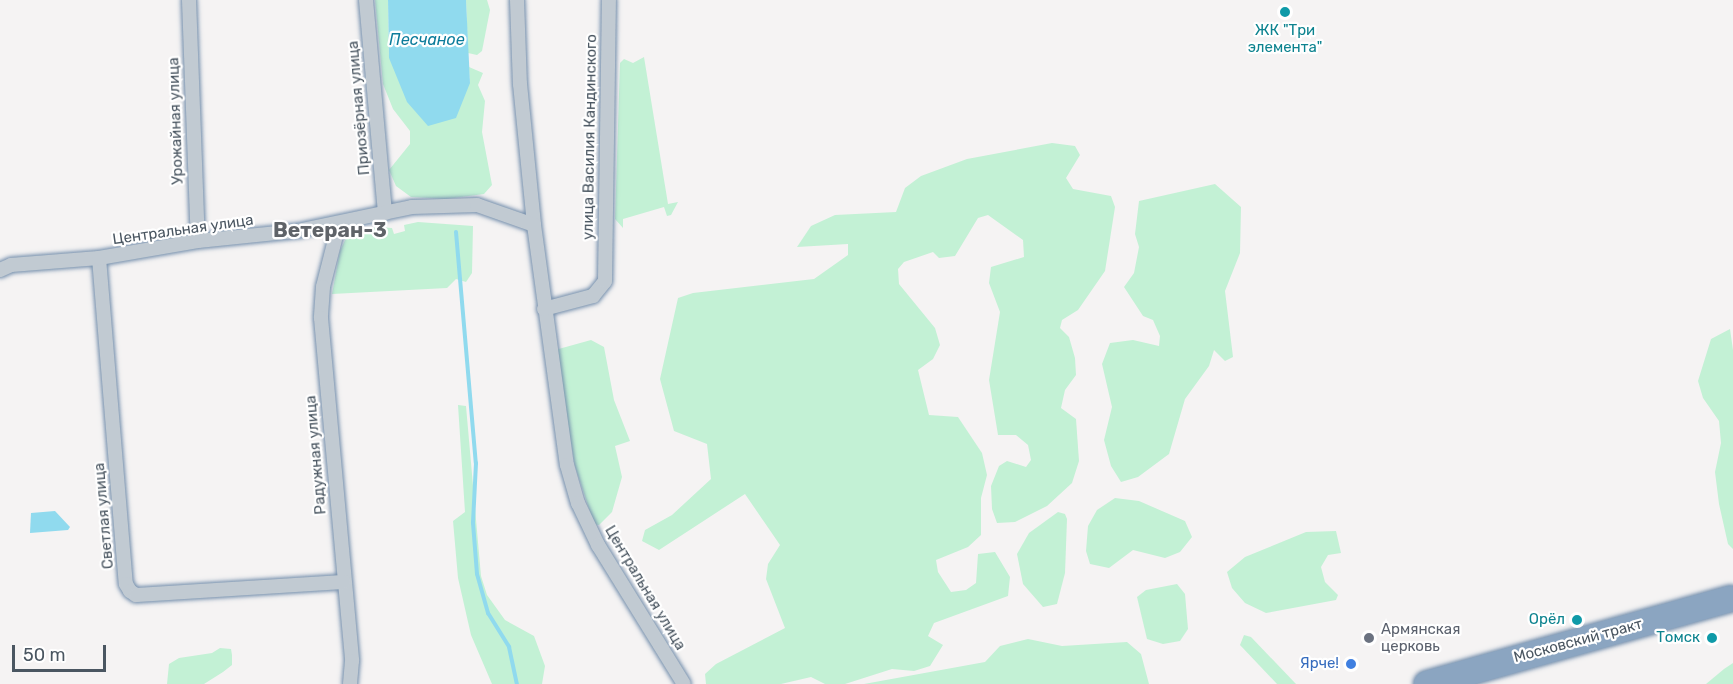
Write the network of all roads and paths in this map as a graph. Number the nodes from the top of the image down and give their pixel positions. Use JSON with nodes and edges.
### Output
{"nodes":[{"id":1,"x":189,"y":0,"type":"edge"},
{"id":2,"x":366,"y":0,"type":"edge"},
{"id":3,"x":517,"y":0,"type":"edge"},
{"id":4,"x":609,"y":0,"type":"edge"},
{"id":5,"x":385,"y":213,"type":"junction"},
{"id":6,"x":339,"y":224,"type":"junction"},
{"id":7,"x":534,"y":225,"type":"junction"},
{"id":8,"x":198,"y":241,"type":"junction"},
{"id":9,"x":99,"y":258,"type":"junction"},
{"id":10,"x":4,"y":264,"type":"edge"},
{"id":11,"x":544,"y":309,"type":"junction"},
{"id":12,"x":344,"y":582,"type":"junction"},
{"id":13,"x":1730,"y":599,"type":"dead end"},
{"id":14,"x":350,"y":684,"type":"edge"},
{"id":15,"x":684,"y":684,"type":"edge"},
{"id":16,"x":1427,"y":684,"type":"edge"}],
"edges":[{"from":1,"to":8,"type":"street","name":"Урожайная улица"},
{"from":2,"to":5,"type":"street","name":"Приозёрная улица"},
{"from":3,"to":7,"type":"street","name":"Центральная улица"},
{"from":4,"to":11,"type":"street","name":"улица Василия Кандинского"},
{"from":5,"to":6,"type":"street","name":"Центральная улица"},
{"from":5,"to":7,"type":"street","name":"Центральная улица"},
{"from":6,"to":8,"type":"street","name":"Центральная улица"},
{"from":6,"to":12,"type":"street","name":"Радужная улица"},
{"from":7,"to":11,"type":"street","name":"Центральная улица"},
{"from":8,"to":9,"type":"street","name":"Центральная улица"},
{"from":9,"to":10,"type":"street","name":"Центральная улица"},
{"from":9,"to":12,"type":"street","name":"Светлая улица"},
{"from":11,"to":15,"type":"street","name":"Центральная улица"},
{"from":12,"to":14,"type":"street","name":"Радужная улица"},
{"from":13,"to":16,"type":"highway","name":"Московский тракт"}]}
